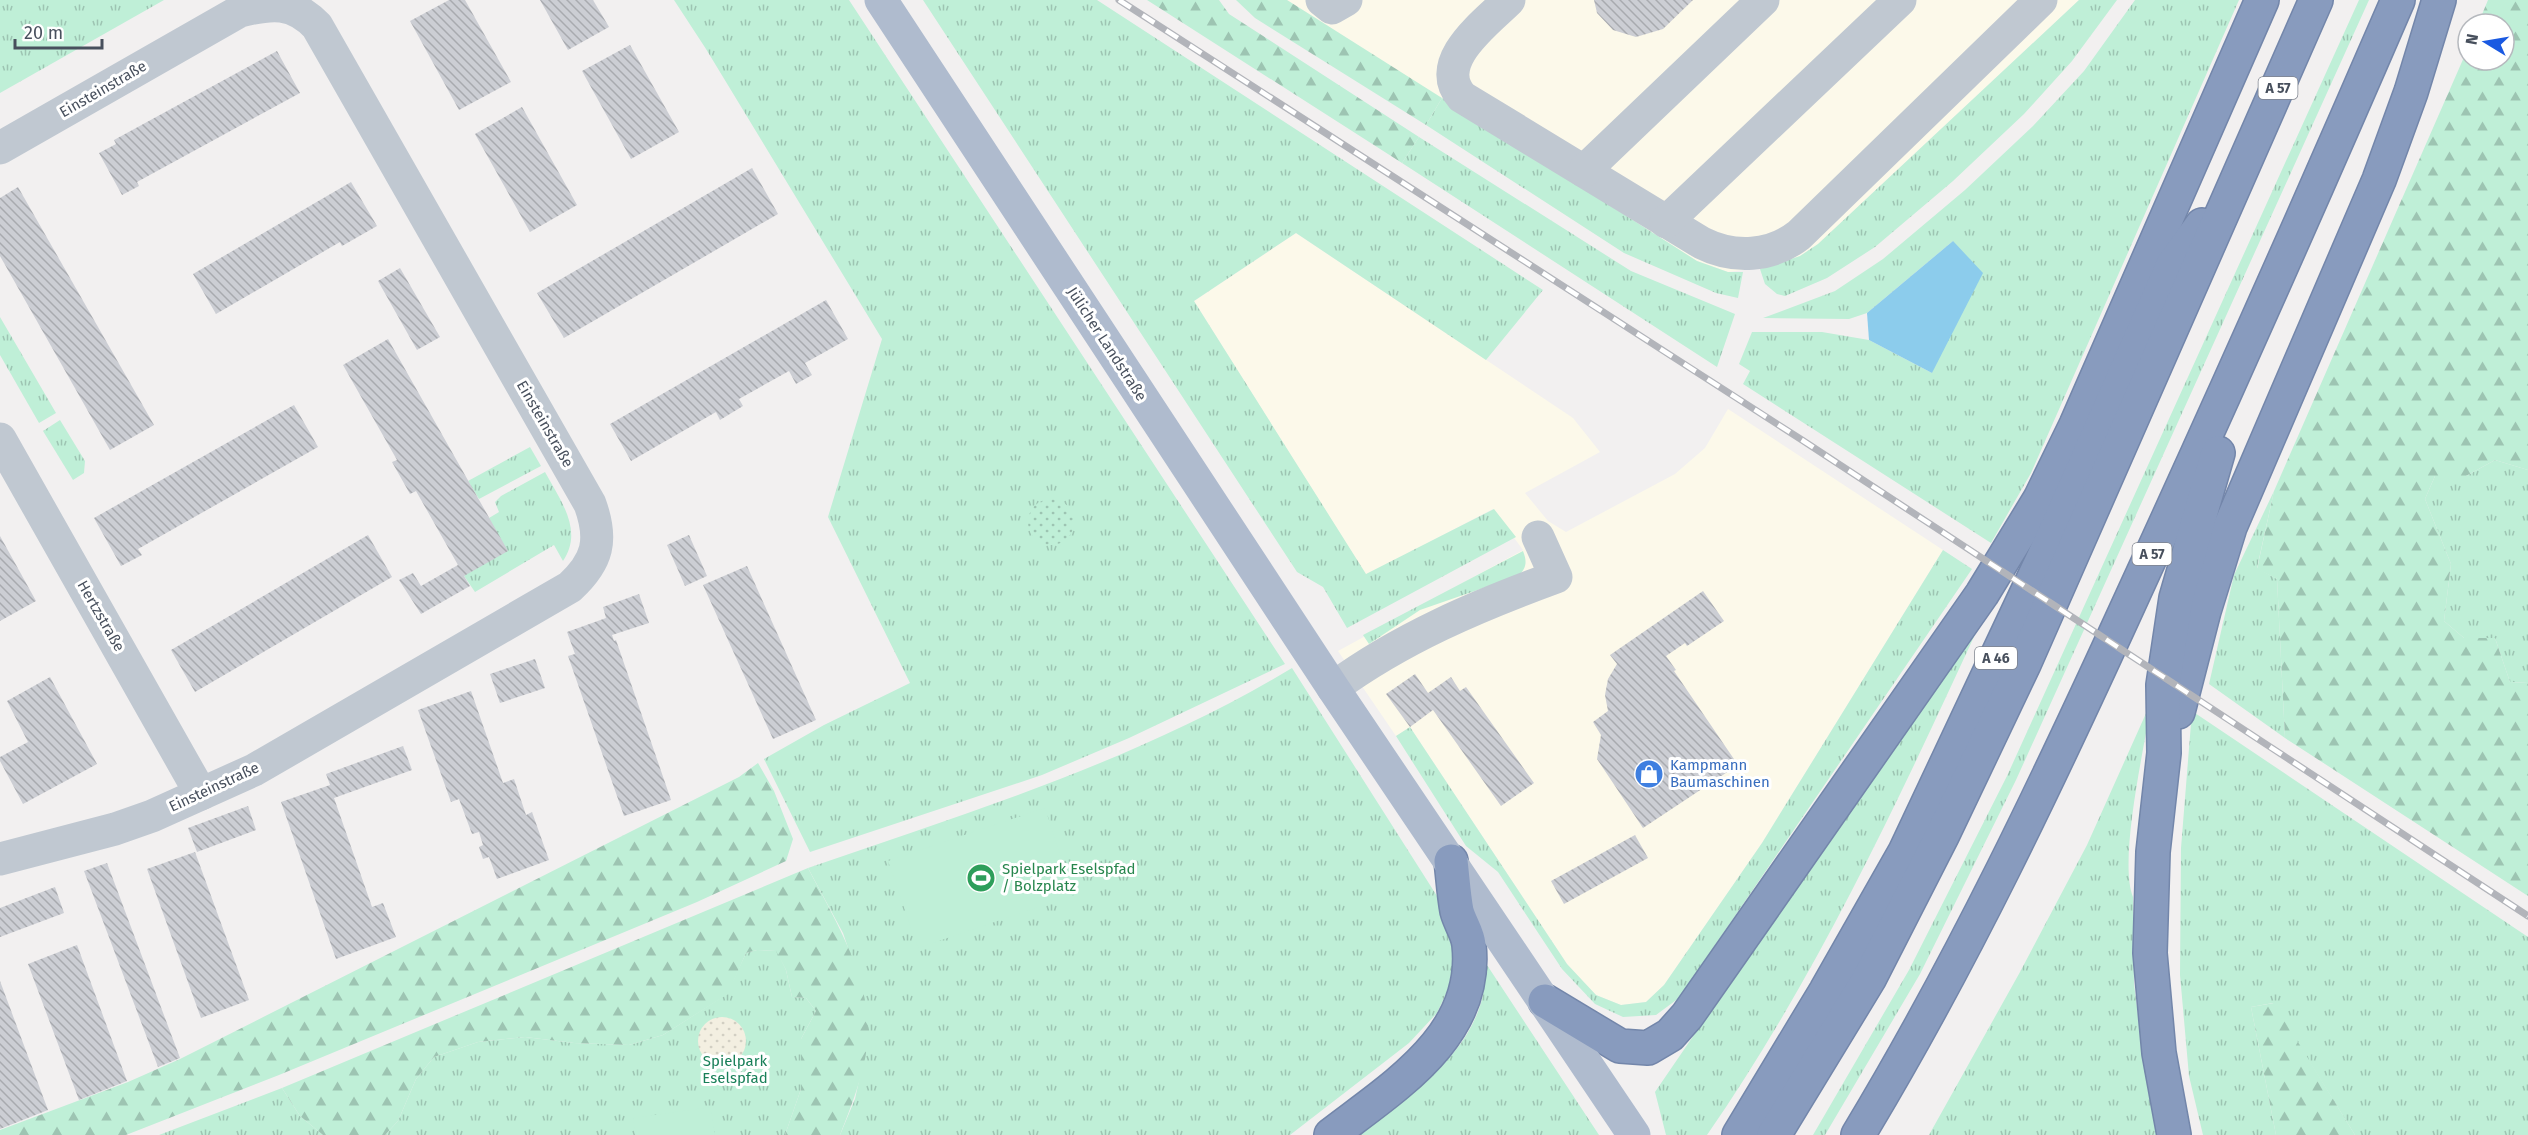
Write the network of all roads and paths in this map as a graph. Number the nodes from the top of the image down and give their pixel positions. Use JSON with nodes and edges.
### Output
{"nodes":[{"id":1,"x":880,"y":0,"type":"edge"},
{"id":2,"x":1322,"y":0,"type":"edge"},
{"id":3,"x":1346,"y":0,"type":"edge"},
{"id":4,"x":1509,"y":0,"type":"edge"},
{"id":5,"x":1763,"y":0,"type":"edge"},
{"id":6,"x":1900,"y":0,"type":"edge"},
{"id":7,"x":2041,"y":0,"type":"edge"},
{"id":8,"x":2262,"y":0,"type":"edge"},
{"id":9,"x":2316,"y":0,"type":"edge"},
{"id":10,"x":2398,"y":0,"type":"edge"},
{"id":11,"x":2439,"y":0,"type":"edge"},
{"id":12,"x":286,"y":3,"type":"edge"},
{"id":13,"x":0,"y":148,"type":"edge"},
{"id":14,"x":1584,"y":171,"type":"junction"},
{"id":15,"x":2239,"y":175,"type":"junction"},
{"id":16,"x":1666,"y":222,"type":"junction"},
{"id":17,"x":2257,"y":325,"type":"junction"},
{"id":18,"x":0,"y":439,"type":"edge"},
{"id":19,"x":1538,"y":537,"type":"dead end"},
{"id":20,"x":1333,"y":688,"type":"junction"},
{"id":21,"x":2164,"y":753,"type":"junction"},
{"id":22,"x":201,"y":794,"type":"junction"},
{"id":23,"x":0,"y":859,"type":"edge"},
{"id":24,"x":1451,"y":861,"type":"junction"},
{"id":25,"x":1545,"y":1001,"type":"junction"},
{"id":26,"x":1883,"y":1094,"type":"junction"},
{"id":27,"x":1331,"y":1135,"type":"edge"},
{"id":28,"x":1634,"y":1135,"type":"edge"},
{"id":29,"x":1739,"y":1135,"type":"edge"},
{"id":30,"x":1774,"y":1135,"type":"edge"},
{"id":31,"x":1858,"y":1135,"type":"edge"},
{"id":32,"x":1872,"y":1135,"type":"edge"},
{"id":33,"x":2174,"y":1135,"type":"edge"}],
"edges":[{"from":1,"to":20,"type":"main road","name":"Jülicher Landstraße"},
{"from":2,"to":3,"type":"street"},
{"from":4,"to":14,"type":"street"},
{"from":5,"to":14,"type":"street"},
{"from":6,"to":16,"type":"street"},
{"from":7,"to":16,"type":"street"},
{"from":8,"to":25,"type":"highway"},
{"from":9,"to":15,"type":"highway","number":"A 57"},
{"from":10,"to":17,"type":"highway","number":"A 57"},
{"from":11,"to":21,"type":"highway"},
{"from":12,"to":13,"type":"street","name":"Einsteinstraße"},
{"from":12,"to":22,"type":"street","name":"Einsteinstraße"},
{"from":14,"to":16,"type":"street"},
{"from":15,"to":29,"type":"highway","number":"A 46"},
{"from":15,"to":30,"type":"highway","number":"A 57"},
{"from":17,"to":21,"type":"highway"},
{"from":17,"to":26,"type":"highway","number":"A 57"},
{"from":18,"to":22,"type":"street","name":"Hertzstraße"},
{"from":19,"to":20,"type":"street"},
{"from":20,"to":24,"type":"main road","name":"Jülicher Landstraße"},
{"from":21,"to":33,"type":"highway"},
{"from":22,"to":23,"type":"street","name":"Einsteinstraße"},
{"from":24,"to":25,"type":"main road","name":"Jülicher Landstraße"},
{"from":24,"to":27,"type":"highway"},
{"from":25,"to":28,"type":"main road","name":"Jülicher Landstraße"},
{"from":26,"to":31,"type":"highway","number":"A 57"},
{"from":26,"to":32,"type":"highway"}]}
